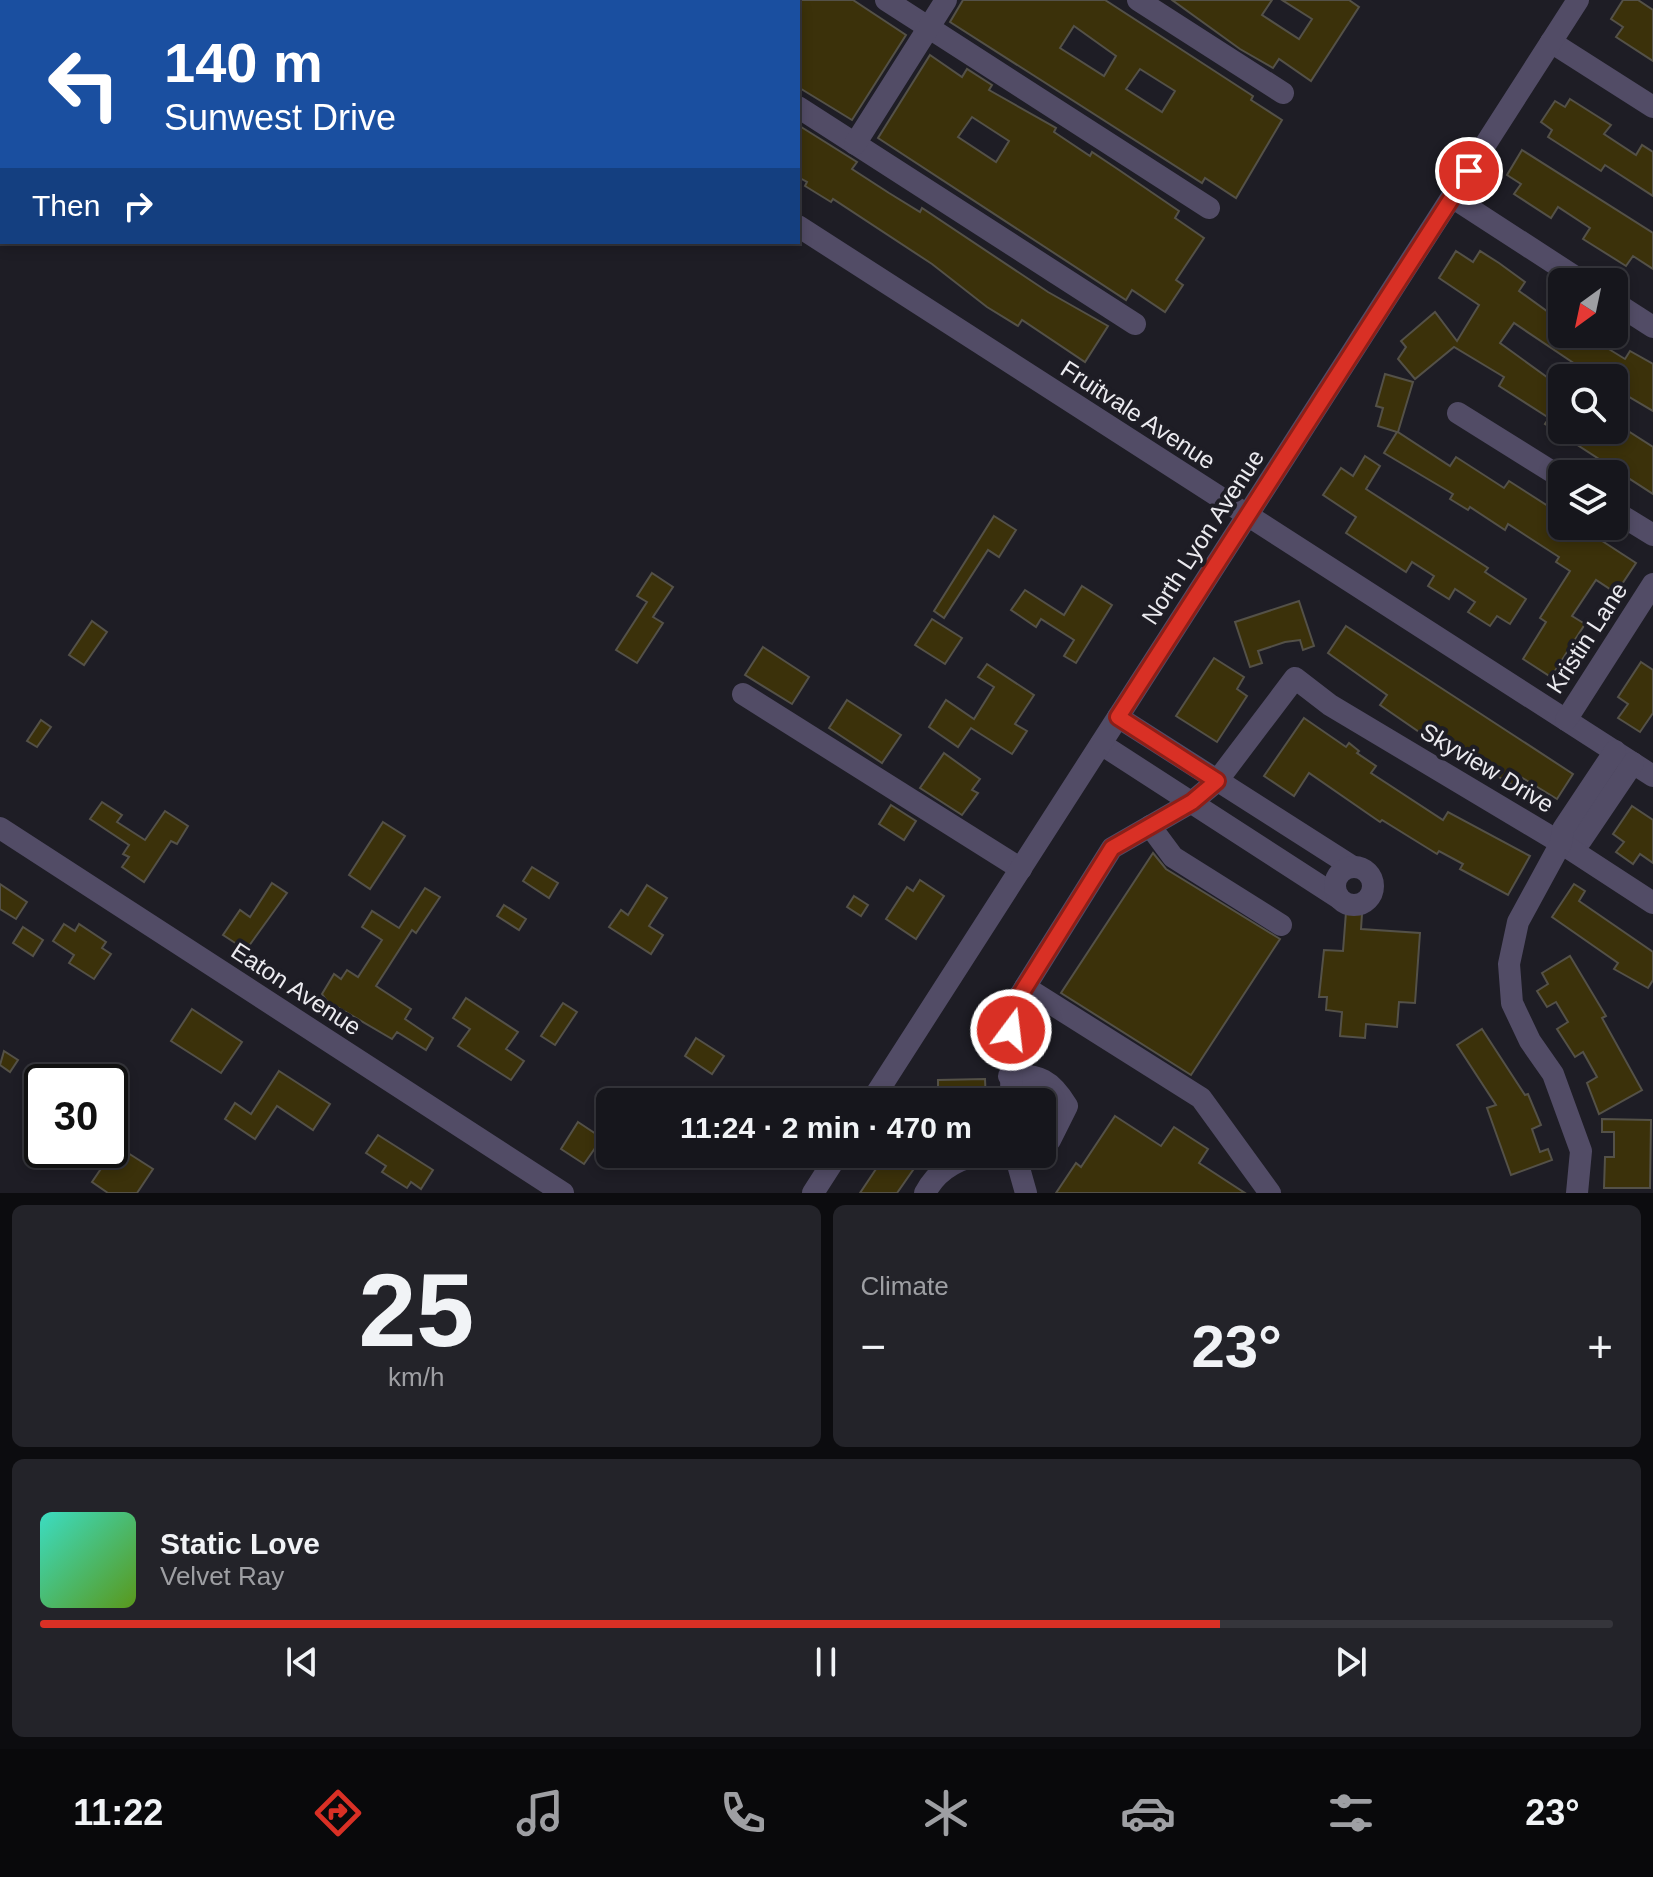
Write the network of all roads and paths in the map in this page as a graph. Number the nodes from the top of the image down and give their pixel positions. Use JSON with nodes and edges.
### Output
{"nodes":[{"id":1,"x":886,"y":0,"type":"edge"},
{"id":2,"x":946,"y":0,"type":"edge"},
{"id":3,"x":1138,"y":0,"type":"edge"},
{"id":4,"x":1578,"y":0,"type":"edge"},
{"id":5,"x":929,"y":28,"type":"junction"},
{"id":6,"x":1551,"y":42,"type":"junction"},
{"id":7,"x":1283,"y":93,"type":"dead end"},
{"id":8,"x":1653,"y":107,"type":"edge"},
{"id":9,"x":800,"y":108,"type":"edge"},
{"id":10,"x":855,"y":144,"type":"junction"},
{"id":11,"x":1452,"y":197,"type":"junction"},
{"id":12,"x":1209,"y":208,"type":"dead end"},
{"id":13,"x":800,"y":227,"type":"edge"},
{"id":14,"x":1561,"y":268,"type":"edge"},
{"id":15,"x":1628,"y":311,"type":"edge"},
{"id":16,"x":1135,"y":324,"type":"dead end"},
{"id":17,"x":1653,"y":327,"type":"edge"},
{"id":18,"x":1458,"y":413,"type":"dead end"},
{"id":19,"x":1548,"y":469,"type":"edge"},
{"id":20,"x":1248,"y":516,"type":"junction"},
{"id":21,"x":1628,"y":520,"type":"edge"},
{"id":22,"x":1653,"y":535,"type":"edge"},
{"id":23,"x":1653,"y":584,"type":"edge"},
{"id":24,"x":743,"y":694,"type":"dead end"},
{"id":25,"x":1118,"y":717,"type":"junction"},
{"id":26,"x":1566,"y":720,"type":"junction"},
{"id":27,"x":1101,"y":744,"type":"junction"},
{"id":28,"x":1174,"y":753,"type":"junction"},
{"id":29,"x":1624,"y":757,"type":"junction"},
{"id":30,"x":1653,"y":776,"type":"edge"},
{"id":31,"x":1156,"y":780,"type":"junction"},
{"id":32,"x":1217,"y":781,"type":"junction"},
{"id":33,"x":1192,"y":802,"type":"junction"},
{"id":34,"x":1150,"y":826,"type":"junction"},
{"id":35,"x":0,"y":828,"type":"edge"},
{"id":36,"x":1561,"y":843,"type":"junction"},
{"id":37,"x":1353,"y":867,"type":"junction"},
{"id":38,"x":1021,"y":869,"type":"junction"},
{"id":39,"x":1339,"y":898,"type":"junction"},
{"id":40,"x":1653,"y":903,"type":"edge"},
{"id":41,"x":1281,"y":925,"type":"dead end"},
{"id":42,"x":1025,"y":987,"type":"junction"},
{"id":43,"x":1009,"y":1076,"type":"junction"},
{"id":44,"x":880,"y":1088,"type":"edge"},
{"id":45,"x":1010,"y":1088,"type":"edge"},
{"id":46,"x":1056,"y":1128,"type":"edge"},
{"id":47,"x":829,"y":1168,"type":"edge"},
{"id":48,"x":946,"y":1168,"type":"edge"},
{"id":49,"x":1019,"y":1168,"type":"edge"},
{"id":50,"x":563,"y":1193,"type":"edge"},
{"id":51,"x":813,"y":1193,"type":"edge"},
{"id":52,"x":925,"y":1193,"type":"edge"},
{"id":53,"x":1026,"y":1193,"type":"edge"},
{"id":54,"x":1270,"y":1193,"type":"edge"},
{"id":55,"x":1577,"y":1193,"type":"edge"}],
"edges":[{"from":1,"to":5,"type":"street"},
{"from":2,"to":5,"type":"street"},
{"from":3,"to":7,"type":"street"},
{"from":4,"to":6,"type":"street","name":"North Lyon Avenue"},
{"from":5,"to":10,"type":"street"},
{"from":5,"to":12,"type":"street"},
{"from":6,"to":8,"type":"street"},
{"from":6,"to":11,"type":"street","name":"North Lyon Avenue"},
{"from":9,"to":10,"type":"street"},
{"from":10,"to":16,"type":"street"},
{"from":11,"to":14,"type":"street"},
{"from":11,"to":20,"type":"street","name":"North Lyon Avenue"},
{"from":13,"to":20,"type":"street","name":"Fruitvale Avenue"},
{"from":15,"to":17,"type":"street"},
{"from":18,"to":19,"type":"street"},
{"from":20,"to":25,"type":"street","name":"North Lyon Avenue"},
{"from":20,"to":26,"type":"street","name":"Fruitvale Avenue"},
{"from":21,"to":22,"type":"street"},
{"from":23,"to":26,"type":"street","name":"Kristin Lane"},
{"from":24,"to":38,"type":"street"},
{"from":25,"to":27,"type":"street","name":"North Lyon Avenue"},
{"from":25,"to":28,"type":"street"},
{"from":26,"to":29,"type":"street","name":"Fruitvale Avenue"},
{"from":27,"to":31,"type":"street"},
{"from":27,"to":38,"type":"street","name":"North Lyon Avenue"},
{"from":28,"to":31,"type":"street"},
{"from":28,"to":32,"type":"street"},
{"from":29,"to":30,"type":"street","name":"Fruitvale Avenue"},
{"from":29,"to":36,"type":"street"},
{"from":31,"to":33,"type":"street"},
{"from":32,"to":33,"type":"street"},
{"from":32,"to":36,"type":"street","name":"Skyview Drive"},
{"from":32,"to":37,"type":"street"},
{"from":33,"to":34,"type":"street"},
{"from":33,"to":39,"type":"street"},
{"from":34,"to":41,"type":"street"},
{"from":34,"to":42,"type":"street"},
{"from":35,"to":50,"type":"street","name":"Eaton Avenue"},
{"from":36,"to":40,"type":"street","name":"Skyview Drive"},
{"from":36,"to":55,"type":"street"},
{"from":37,"to":39,"type":"street"},
{"from":37,"to":39,"type":"street"},
{"from":38,"to":44,"type":"street","name":"North Lyon Avenue"},
{"from":42,"to":43,"type":"street"},
{"from":42,"to":54,"type":"street"},
{"from":43,"to":45,"type":"street"},
{"from":43,"to":46,"type":"street"},
{"from":47,"to":51,"type":"street"},
{"from":48,"to":52,"type":"street"},
{"from":49,"to":53,"type":"street"}]}
